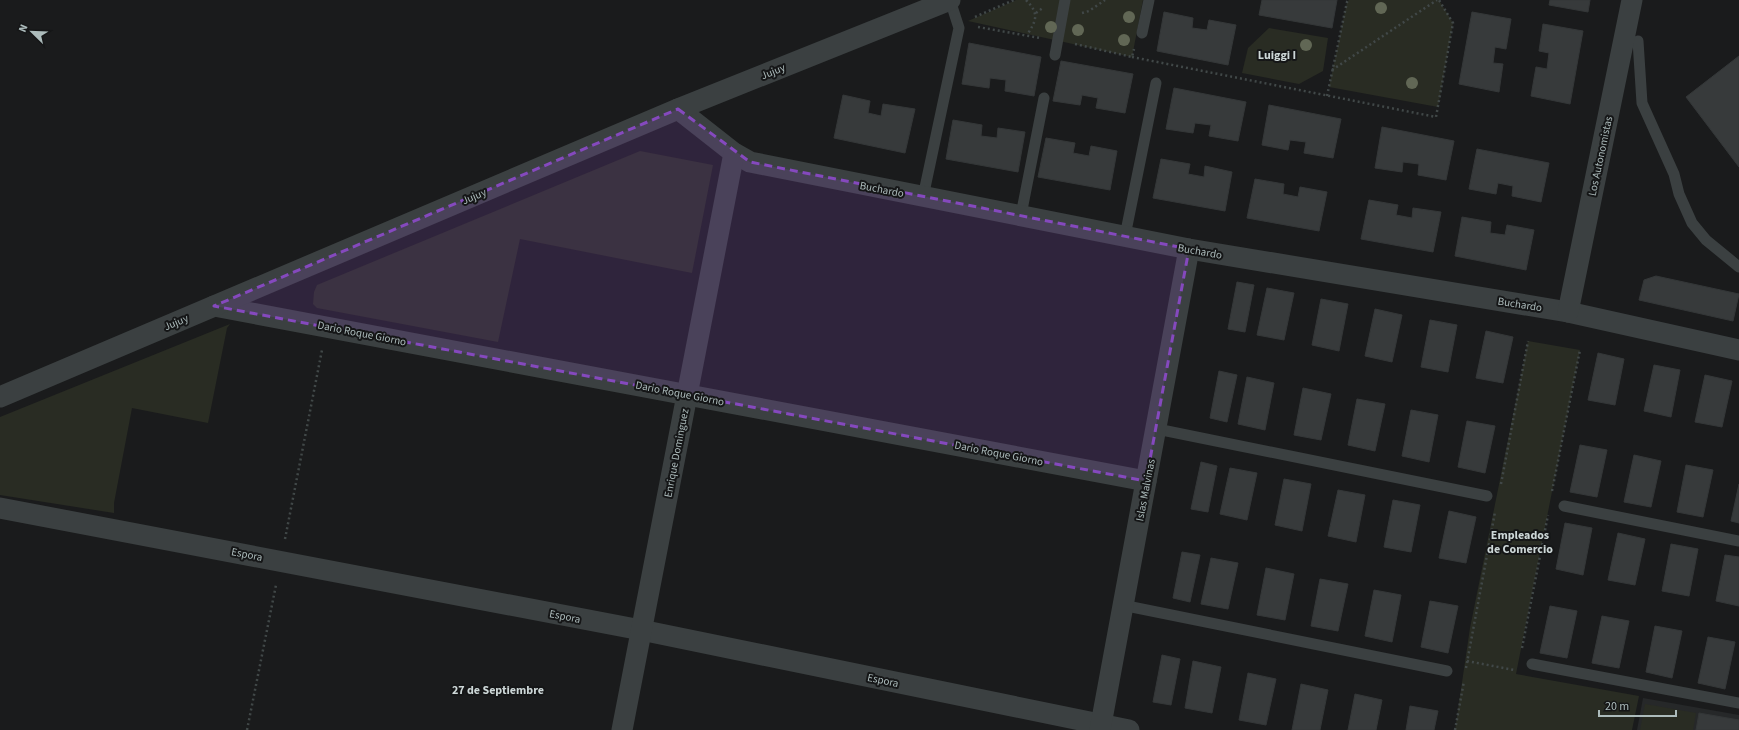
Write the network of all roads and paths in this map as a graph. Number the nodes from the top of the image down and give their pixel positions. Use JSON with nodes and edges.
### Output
{"nodes":[{"id":1,"x":950,"y":0,"type":"edge"},
{"id":2,"x":1014,"y":0,"type":"edge"},
{"id":3,"x":1026,"y":0,"type":"edge"},
{"id":4,"x":1065,"y":0,"type":"edge"},
{"id":5,"x":1149,"y":0,"type":"edge"},
{"id":6,"x":1349,"y":0,"type":"edge"},
{"id":7,"x":1438,"y":0,"type":"edge"},
{"id":8,"x":1633,"y":0,"type":"edge"},
{"id":9,"x":958,"y":24,"type":"junction"},
{"id":10,"x":1142,"y":33,"type":"dead end"},
{"id":11,"x":1027,"y":36,"type":"dead end"},
{"id":12,"x":1638,"y":41,"type":"dead end"},
{"id":13,"x":1055,"y":55,"type":"dead end"},
{"id":14,"x":1132,"y":57,"type":"dead end"},
{"id":15,"x":1332,"y":70,"type":"junction"},
{"id":16,"x":1156,"y":83,"type":"dead end"},
{"id":17,"x":1327,"y":96,"type":"junction"},
{"id":18,"x":1044,"y":98,"type":"dead end"},
{"id":19,"x":678,"y":109,"type":"junction"},
{"id":20,"x":734,"y":153,"type":"junction"},
{"id":21,"x":923,"y":197,"type":"junction"},
{"id":22,"x":1021,"y":215,"type":"junction"},
{"id":23,"x":1125,"y":236,"type":"junction"},
{"id":24,"x":1189,"y":250,"type":"junction"},
{"id":25,"x":1739,"y":267,"type":"edge"},
{"id":26,"x":214,"y":306,"type":"junction"},
{"id":27,"x":1568,"y":312,"type":"junction"},
{"id":28,"x":326,"y":327,"type":"junction"},
{"id":29,"x":1528,"y":341,"type":"dead end"},
{"id":30,"x":1739,"y":350,"type":"edge"},
{"id":31,"x":688,"y":394,"type":"junction"},
{"id":32,"x":0,"y":397,"type":"edge"},
{"id":33,"x":1157,"y":429,"type":"junction"},
{"id":34,"x":1146,"y":481,"type":"junction"},
{"id":35,"x":1500,"y":489,"type":"dead end"},
{"id":36,"x":1487,"y":496,"type":"dead end"},
{"id":37,"x":1497,"y":505,"type":"dead end"},
{"id":38,"x":1564,"y":506,"type":"dead end"},
{"id":39,"x":0,"y":508,"type":"edge"},
{"id":40,"x":1739,"y":541,"type":"edge"},
{"id":41,"x":280,"y":561,"type":"junction"},
{"id":42,"x":1122,"y":605,"type":"junction"},
{"id":43,"x":641,"y":630,"type":"junction"},
{"id":44,"x":1532,"y":664,"type":"dead end"},
{"id":45,"x":1466,"y":669,"type":"dead end"},
{"id":46,"x":1447,"y":670,"type":"dead end"},
{"id":47,"x":1465,"y":676,"type":"dead end"},
{"id":48,"x":1739,"y":703,"type":"edge"},
{"id":49,"x":1100,"y":727,"type":"edge"},
{"id":50,"x":247,"y":730,"type":"edge"},
{"id":51,"x":622,"y":730,"type":"edge"},
{"id":52,"x":1129,"y":730,"type":"edge"},
{"id":53,"x":1455,"y":730,"type":"edge"}],
"edges":[{"from":1,"to":9,"type":"lane"},
{"from":1,"to":19,"type":"street","name":"Jujuy"},
{"from":2,"to":9,"type":"path"},
{"from":3,"to":11,"type":"path"},
{"from":4,"to":13,"type":"lane"},
{"from":5,"to":10,"type":"lane"},
{"from":6,"to":15,"type":"path"},
{"from":7,"to":15,"type":"path"},
{"from":7,"to":17,"type":"path"},
{"from":8,"to":27,"type":"street","name":"Los Autonomistas"},
{"from":9,"to":21,"type":"lane"},
{"from":12,"to":25,"type":"lane"},
{"from":14,"to":17,"type":"path"},
{"from":15,"to":17,"type":"path"},
{"from":16,"to":23,"type":"lane"},
{"from":18,"to":22,"type":"lane"},
{"from":19,"to":20,"type":"street","name":"Buchardo"},
{"from":19,"to":26,"type":"street","name":"Jujuy"},
{"from":20,"to":21,"type":"street","name":"Buchardo"},
{"from":20,"to":31,"type":"street","name":"Enrique Dominguez"},
{"from":21,"to":22,"type":"street","name":"Buchardo"},
{"from":22,"to":23,"type":"street","name":"Buchardo"},
{"from":23,"to":24,"type":"street","name":"Buchardo"},
{"from":24,"to":27,"type":"street","name":"Buchardo"},
{"from":24,"to":33,"type":"street","name":"Islas Malvinas"},
{"from":26,"to":28,"type":"street","name":"Dario Roque Giorno"},
{"from":26,"to":32,"type":"street","name":"Jujuy"},
{"from":27,"to":30,"type":"street","name":"Buchardo"},
{"from":28,"to":31,"type":"street","name":"Dario Roque Giorno"},
{"from":28,"to":41,"type":"path"},
{"from":29,"to":35,"type":"path"},
{"from":31,"to":34,"type":"street","name":"Dario Roque Giorno"},
{"from":31,"to":43,"type":"street","name":"Enrique Dominguez"},
{"from":33,"to":34,"type":"street","name":"Islas Malvinas"},
{"from":33,"to":36,"type":"lane"},
{"from":34,"to":42,"type":"street","name":"Islas Malvinas"},
{"from":37,"to":45,"type":"path"},
{"from":38,"to":40,"type":"lane"},
{"from":39,"to":41,"type":"street","name":"Espora"},
{"from":41,"to":43,"type":"street","name":"Espora"},
{"from":41,"to":50,"type":"path"},
{"from":42,"to":46,"type":"lane"},
{"from":42,"to":49,"type":"street","name":"Islas Malvinas"},
{"from":43,"to":49,"type":"street","name":"Espora"},
{"from":43,"to":51,"type":"street","name":"Enrique Dominguez"},
{"from":44,"to":48,"type":"lane"},
{"from":47,"to":53,"type":"path"},
{"from":49,"to":52,"type":"street","name":"Espora"}]}
